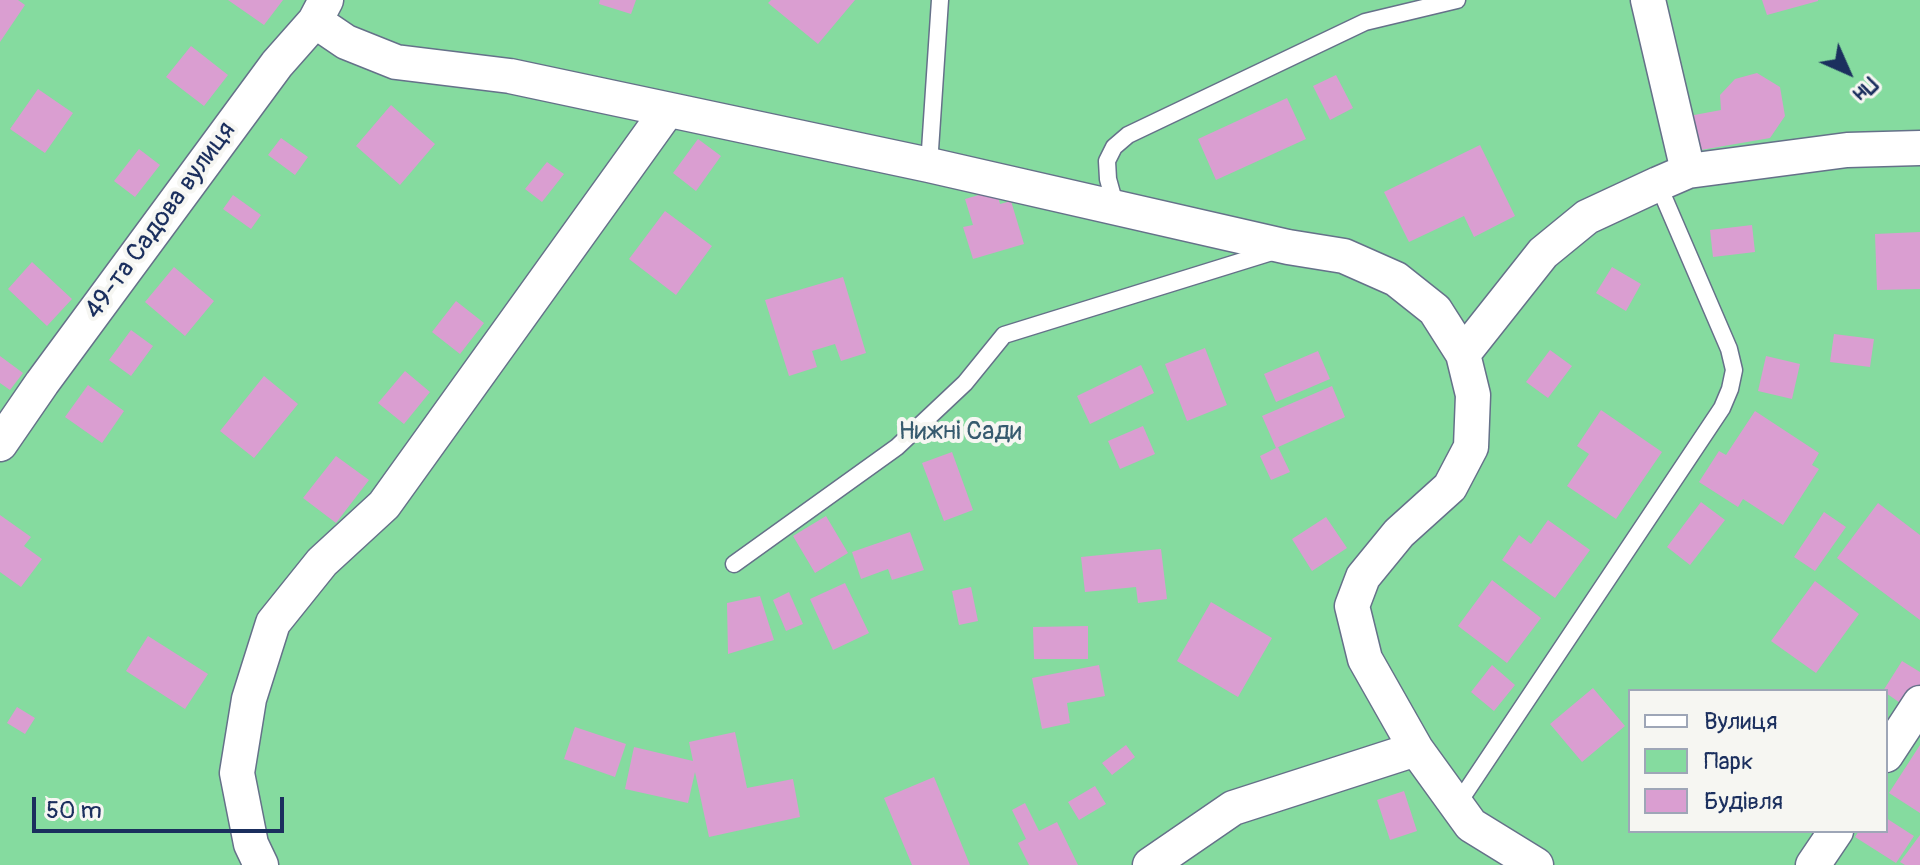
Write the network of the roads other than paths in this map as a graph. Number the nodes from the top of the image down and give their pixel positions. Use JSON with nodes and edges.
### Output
{"nodes":[{"id":1,"x":940,"y":0,"type":"edge"},
{"id":2,"x":1457,"y":0,"type":"edge"},
{"id":3,"x":1648,"y":0,"type":"edge"},
{"id":4,"x":320,"y":10,"type":"edge"},
{"id":5,"x":667,"y":111,"type":"junction"},
{"id":6,"x":1920,"y":148,"type":"edge"},
{"id":7,"x":929,"y":165,"type":"junction"},
{"id":8,"x":1673,"y":177,"type":"junction"},
{"id":9,"x":1117,"y":210,"type":"junction"},
{"id":10,"x":1288,"y":247,"type":"junction"},
{"id":11,"x":1463,"y":354,"type":"junction"},
{"id":12,"x":0,"y":444,"type":"edge"},
{"id":13,"x":734,"y":564,"type":"dead end"},
{"id":14,"x":1920,"y":703,"type":"edge"},
{"id":15,"x":1416,"y":749,"type":"junction"},
{"id":16,"x":1888,"y":752,"type":"edge"},
{"id":17,"x":1457,"y":805,"type":"junction"},
{"id":18,"x":1835,"y":833,"type":"edge"},
{"id":19,"x":261,"y":865,"type":"edge"},
{"id":20,"x":1150,"y":865,"type":"edge"},
{"id":21,"x":1536,"y":865,"type":"edge"},
{"id":22,"x":1813,"y":865,"type":"edge"}],
"edges":[{"from":1,"to":7,"type":"lane"},
{"from":2,"to":9,"type":"lane"},
{"from":3,"to":8,"type":"street"},
{"from":4,"to":5,"type":"street"},
{"from":4,"to":12,"type":"street","name":"49-та Садова вулиця"},
{"from":5,"to":7,"type":"street"},
{"from":5,"to":19,"type":"street"},
{"from":6,"to":8,"type":"street"},
{"from":7,"to":9,"type":"street"},
{"from":8,"to":11,"type":"street"},
{"from":8,"to":17,"type":"lane"},
{"from":9,"to":10,"type":"street"},
{"from":10,"to":11,"type":"street"},
{"from":10,"to":13,"type":"lane"},
{"from":11,"to":15,"type":"street"},
{"from":14,"to":16,"type":"street"},
{"from":15,"to":17,"type":"street"},
{"from":15,"to":20,"type":"street"},
{"from":17,"to":21,"type":"street"},
{"from":18,"to":22,"type":"street"}]}
